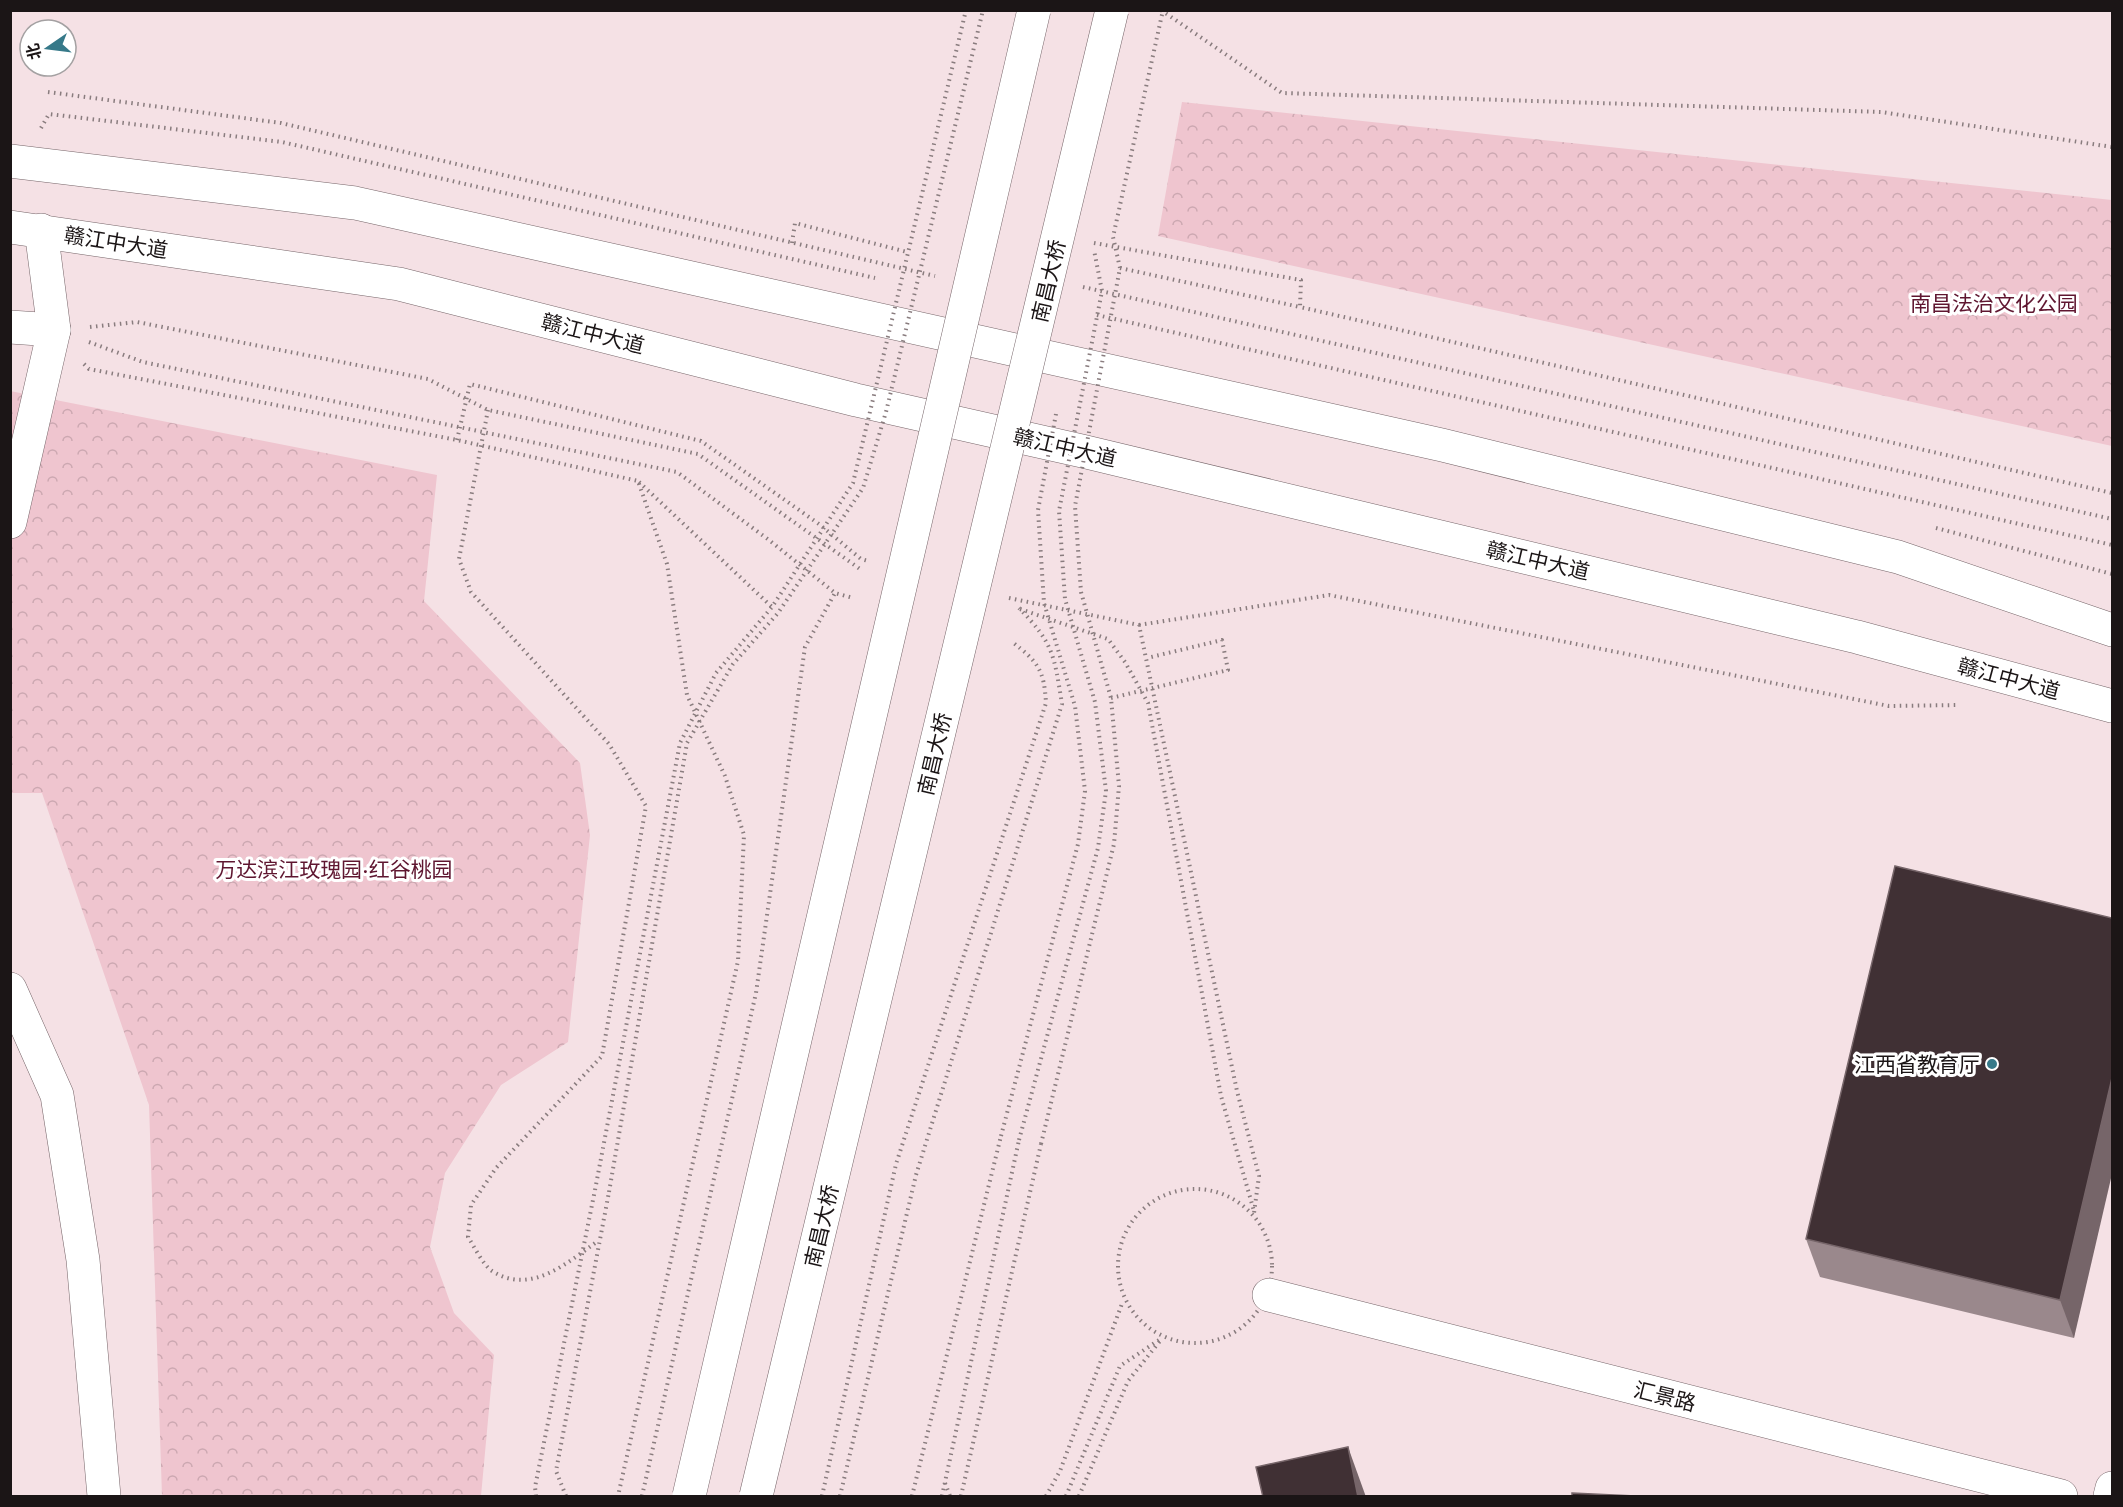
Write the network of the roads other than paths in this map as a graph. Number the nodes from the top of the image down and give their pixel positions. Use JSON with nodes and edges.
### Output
{"nodes":[{"id":1,"x":1034,"y":10,"type":"edge"},
{"id":2,"x":1112,"y":10,"type":"edge"},
{"id":3,"x":10,"y":161,"type":"edge"},
{"id":4,"x":26,"y":229,"type":"edge"},
{"id":5,"x":10,"y":327,"type":"edge"},
{"id":6,"x":54,"y":330,"type":"junction"},
{"id":7,"x":10,"y":522,"type":"edge"},
{"id":8,"x":2112,"y":630,"type":"edge"},
{"id":9,"x":2112,"y":706,"type":"edge"},
{"id":10,"x":10,"y":989,"type":"edge"},
{"id":11,"x":1269,"y":1295,"type":"road end"},
{"id":12,"x":2112,"y":1488,"type":"edge"},
{"id":13,"x":104,"y":1497,"type":"edge"},
{"id":14,"x":689,"y":1497,"type":"edge"},
{"id":15,"x":756,"y":1497,"type":"edge"},
{"id":16,"x":2061,"y":1497,"type":"edge"},
{"id":17,"x":2110,"y":1497,"type":"edge"}],
"edges":[{"from":1,"to":14,"type":"main road","bridge":true},
{"from":2,"to":15,"type":"main road","name":"南昌大桥","bridge":true},
{"from":3,"to":8,"type":"main road"},
{"from":4,"to":6,"type":"main road"},
{"from":4,"to":9,"type":"main road","name":"赣江中大道"},
{"from":5,"to":6,"type":"main road"},
{"from":6,"to":7,"type":"main road"},
{"from":10,"to":13,"type":"main road"},
{"from":11,"to":16,"type":"main road","name":"汇景路"},
{"from":12,"to":17,"type":"main road"}]}
